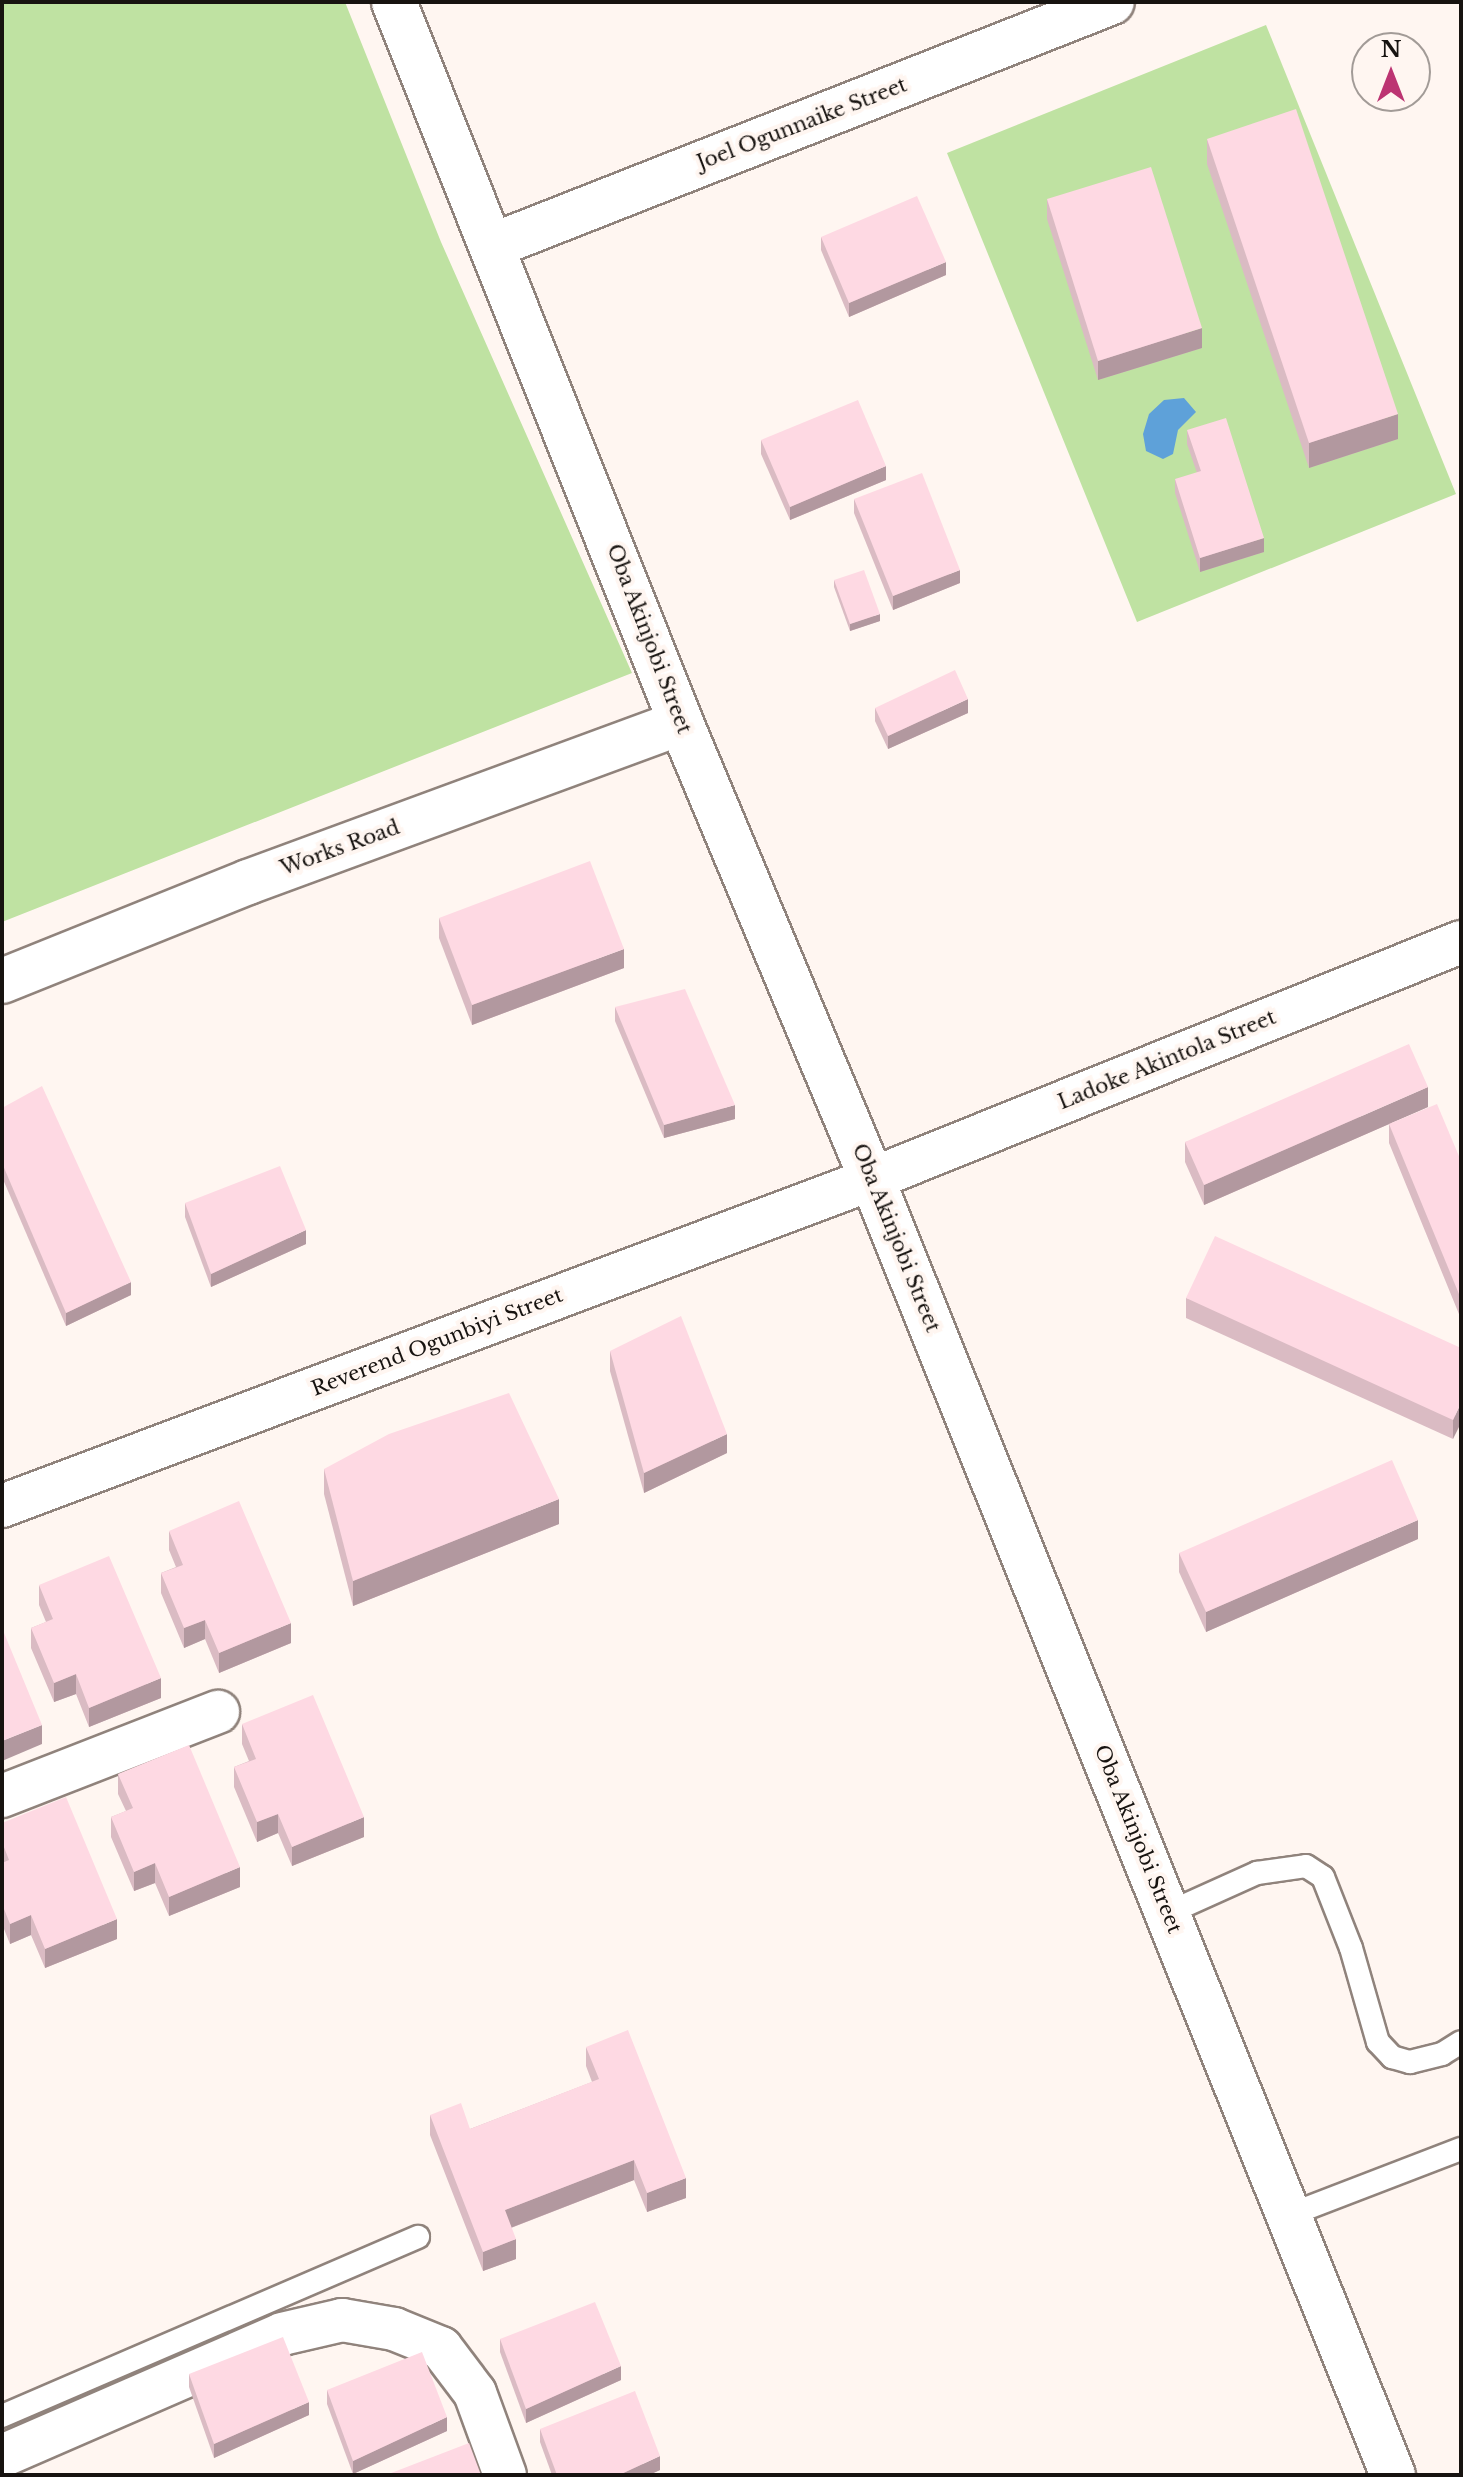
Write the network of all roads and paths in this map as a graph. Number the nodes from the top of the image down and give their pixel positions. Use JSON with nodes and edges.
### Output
{"nodes":[{"id":1,"x":394,"y":2,"type":"edge"},
{"id":2,"x":1112,"y":2,"type":"edge"},
{"id":3,"x":492,"y":246,"type":"junction"},
{"id":4,"x":681,"y":723,"type":"junction"},
{"id":5,"x":1461,"y":942,"type":"edge"},
{"id":6,"x":2,"y":981,"type":"edge"},
{"id":7,"x":872,"y":1179,"type":"junction"},
{"id":8,"x":2,"y":1506,"type":"edge"},
{"id":9,"x":218,"y":1712,"type":"dead end"},
{"id":10,"x":2,"y":1796,"type":"edge"},
{"id":11,"x":1168,"y":1913,"type":"junction"},
{"id":12,"x":1461,"y":2042,"type":"edge"},
{"id":13,"x":1461,"y":2149,"type":"edge"},
{"id":14,"x":1289,"y":2215,"type":"junction"},
{"id":15,"x":418,"y":2237,"type":"dead end"},
{"id":16,"x":2,"y":2416,"type":"edge"},
{"id":17,"x":2,"y":2456,"type":"edge"},
{"id":18,"x":505,"y":2475,"type":"edge"},
{"id":19,"x":1393,"y":2475,"type":"edge"}],
"edges":[{"from":1,"to":3,"type":"street","name":"Oba Akinjobi Street"},
{"from":2,"to":3,"type":"street","name":"Joel Ogunnaike Street"},
{"from":3,"to":4,"type":"street","name":"Oba Akinjobi Street"},
{"from":4,"to":6,"type":"street","name":"Works Road"},
{"from":4,"to":7,"type":"street","name":"Oba Akinjobi Street"},
{"from":5,"to":7,"type":"street","name":"Ladoke Akintola Street"},
{"from":7,"to":8,"type":"street","name":"Reverend Ogunbiyi Street"},
{"from":7,"to":11,"type":"street","name":"Oba Akinjobi Street"},
{"from":9,"to":10,"type":"street"},
{"from":11,"to":12,"type":"lane"},
{"from":11,"to":14,"type":"street","name":"Oba Akinjobi Street"},
{"from":13,"to":14,"type":"lane"},
{"from":14,"to":19,"type":"street","name":"Oba Akinjobi Street"},
{"from":15,"to":16,"type":"lane"},
{"from":17,"to":18,"type":"street"}]}
